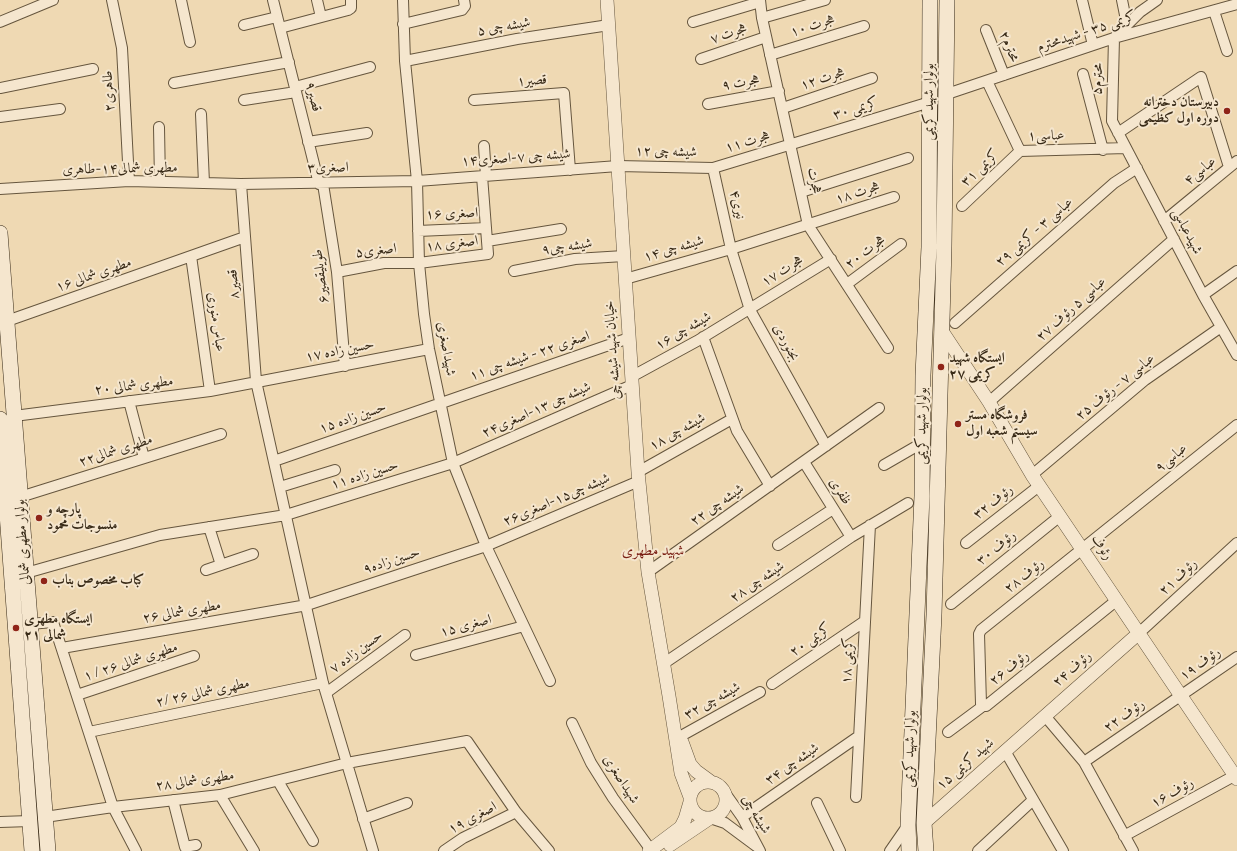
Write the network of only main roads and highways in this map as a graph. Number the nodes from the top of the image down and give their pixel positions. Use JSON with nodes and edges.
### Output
{"nodes":[{"id":1,"x":930,"y":0,"type":"edge"},
{"id":2,"x":947,"y":0,"type":"edge"},
{"id":3,"x":0,"y":233,"type":"edge"},
{"id":4,"x":936,"y":247,"type":"junction"},
{"id":5,"x":2,"y":287,"type":"edge"},
{"id":6,"x":4,"y":425,"type":"edge"},
{"id":7,"x":5,"y":553,"type":"edge"},
{"id":8,"x":32,"y":851,"type":"edge"},
{"id":9,"x":48,"y":851,"type":"edge"},
{"id":10,"x":909,"y":851,"type":"edge"},
{"id":11,"x":926,"y":851,"type":"edge"}],
"edges":[{"from":1,"to":4,"type":"main road","name":"بولوار شهید کریمی"},
{"from":2,"to":4,"type":"main road","name":"بولوار شهید کریمی"},
{"from":3,"to":5,"type":"main road","name":"بولوار مطهری شمالی"},
{"from":4,"to":10,"type":"main road","name":"بولوار شهید کریمی"},
{"from":4,"to":11,"type":"main road","name":"بولوار شهید کریمی"},
{"from":5,"to":6,"type":"main road","name":"بولوار مطهری شمالی"},
{"from":6,"to":7,"type":"main road","name":"بولوار مطهری شمالی"},
{"from":6,"to":9,"type":"main road","name":"بولوار مطهری شمالی"},
{"from":7,"to":8,"type":"main road","name":"بولوار مطهری شمالی"}]}
